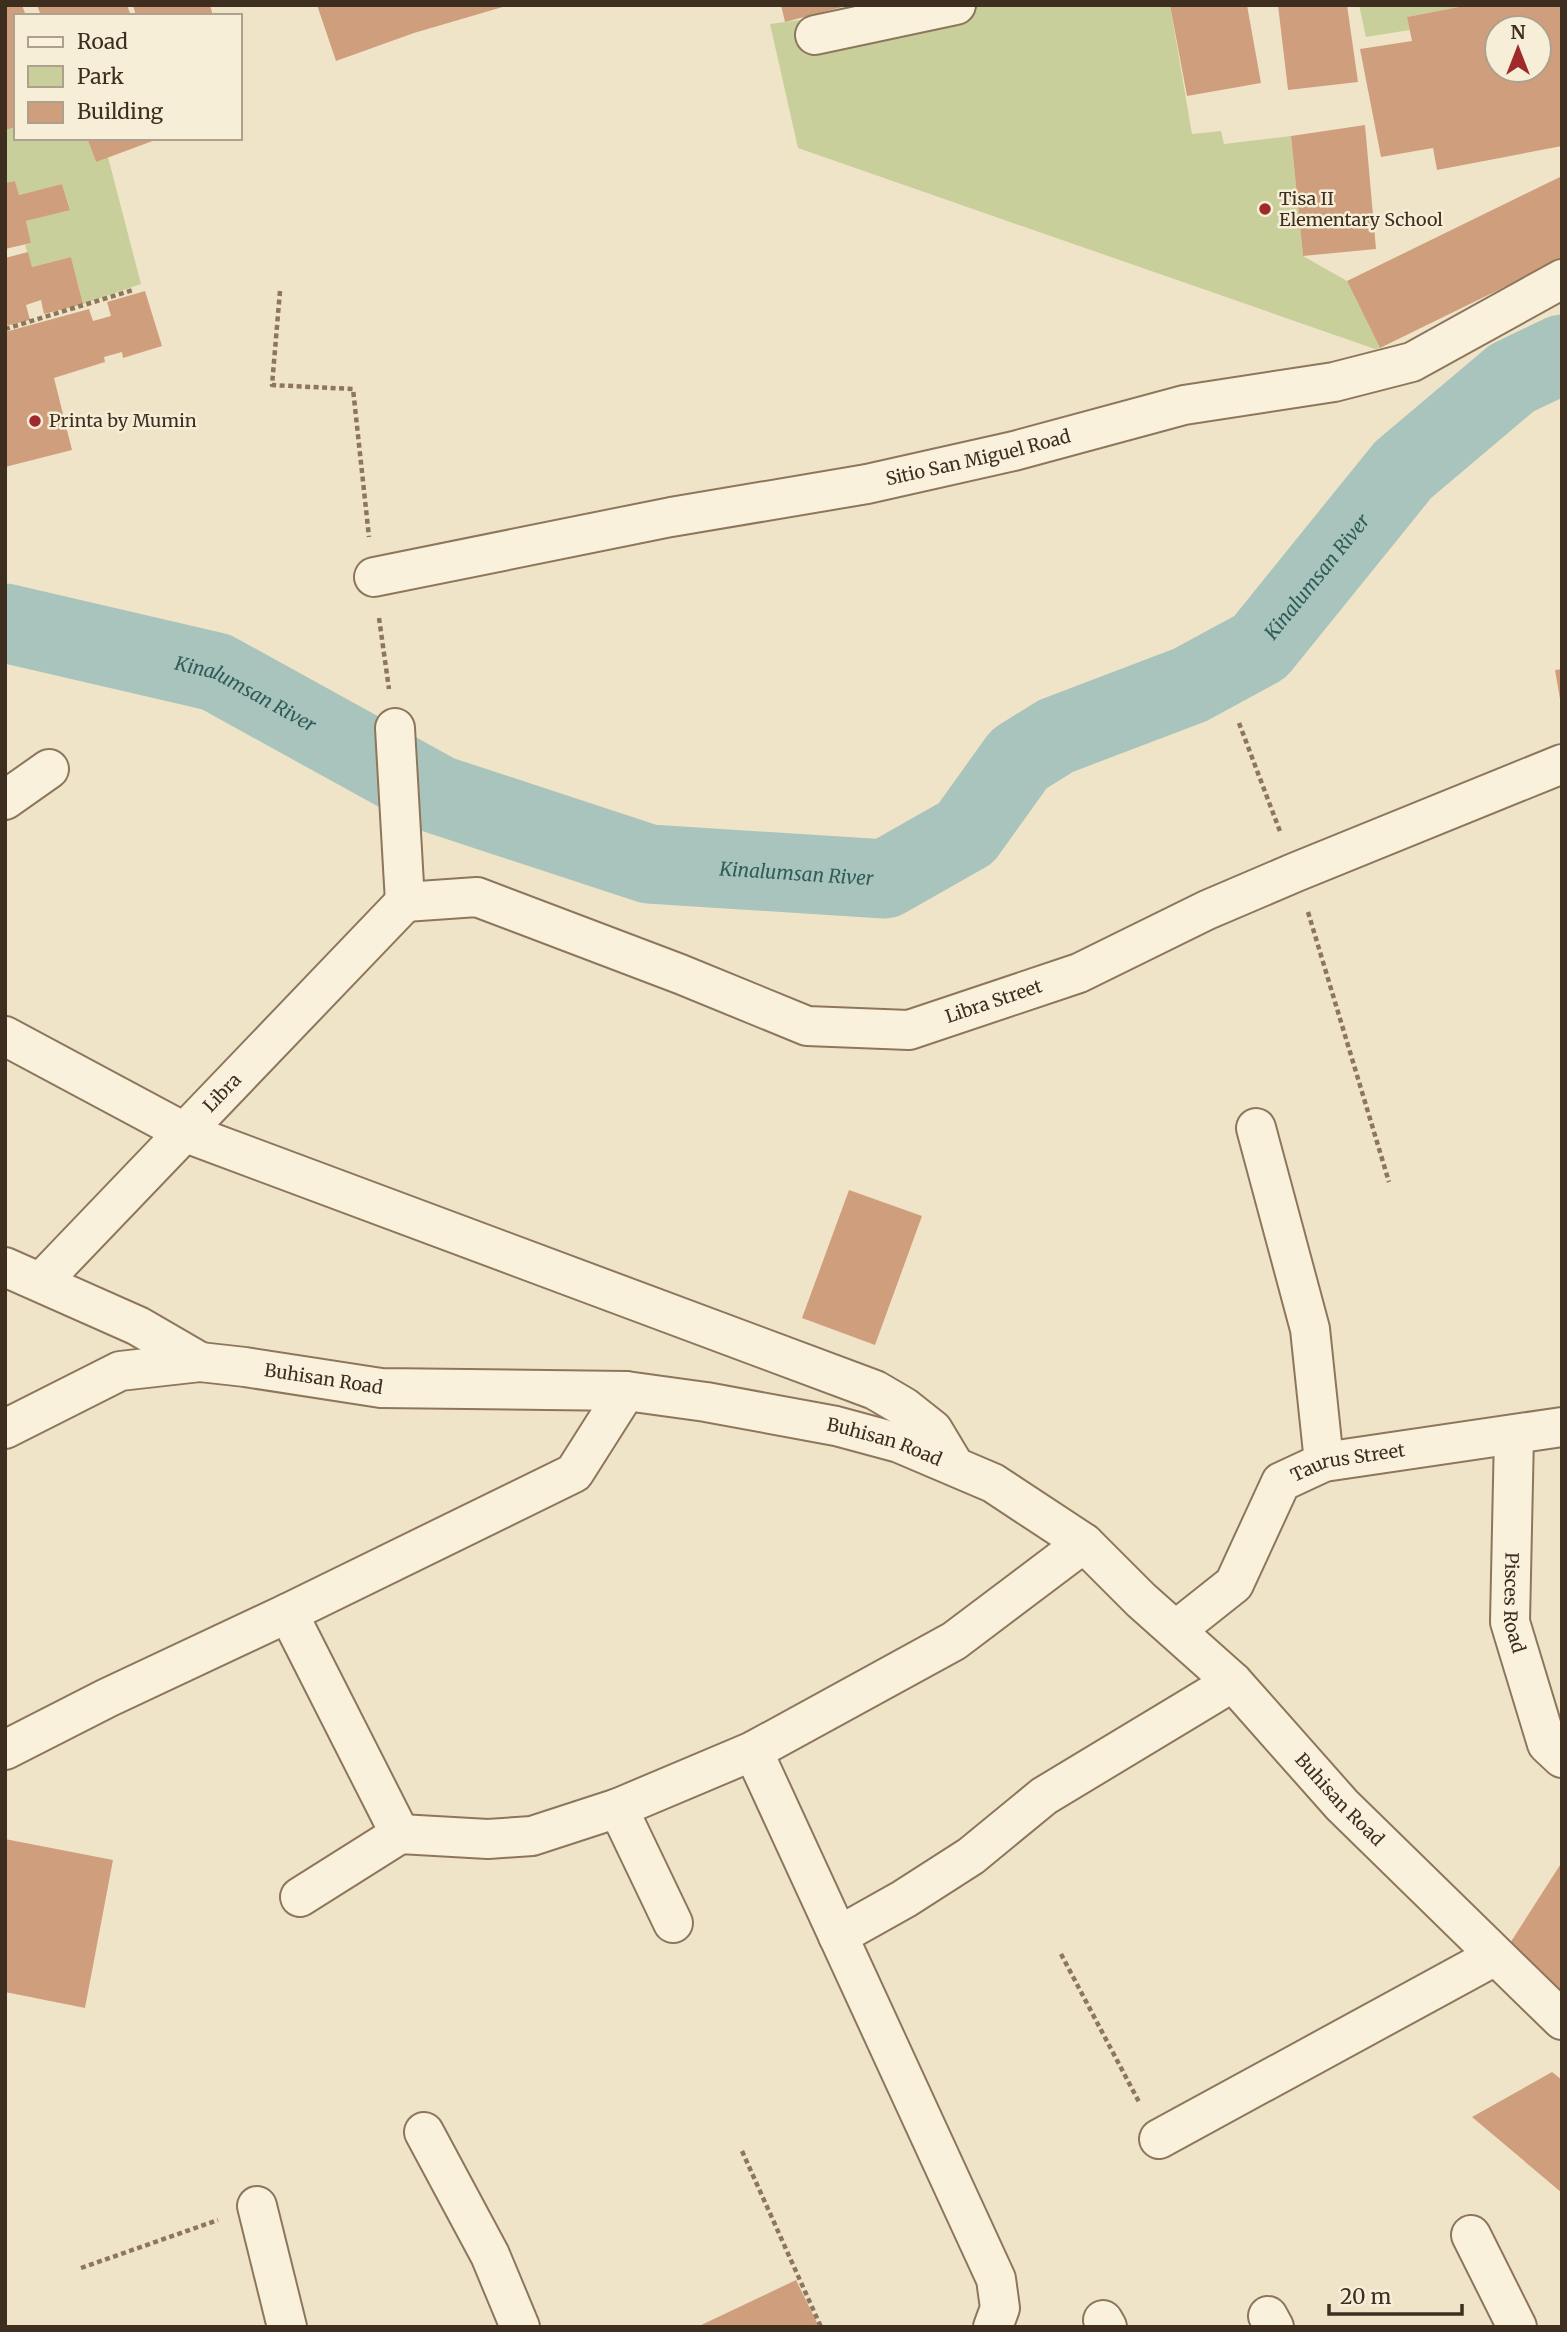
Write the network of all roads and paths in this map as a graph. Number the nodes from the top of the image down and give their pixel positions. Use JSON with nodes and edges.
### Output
{"nodes":[{"id":1,"x":956,"y":5,"type":"edge"},
{"id":2,"x":815,"y":35,"type":"dead end"},
{"id":3,"x":1562,"y":279,"type":"edge"},
{"id":4,"x":133,"y":290,"type":"dead end"},
{"id":5,"x":280,"y":291,"type":"dead end"},
{"id":6,"x":5,"y":329,"type":"edge"},
{"id":7,"x":374,"y":577,"type":"junction"},
{"id":8,"x":1239,"y":723,"type":"dead end"},
{"id":9,"x":395,"y":729,"type":"joint"},
{"id":10,"x":1562,"y":764,"type":"edge"},
{"id":11,"x":50,"y":769,"type":"dead end"},
{"id":12,"x":5,"y":800,"type":"edge"},
{"id":13,"x":1296,"y":872,"type":"junction"},
{"id":14,"x":405,"y":902,"type":"junction"},
{"id":15,"x":5,"y":1036,"type":"edge"},
{"id":16,"x":1256,"y":1128,"type":"dead end"},
{"id":17,"x":186,"y":1133,"type":"junction"},
{"id":18,"x":1388,"y":1182,"type":"dead end"},
{"id":19,"x":5,"y":1267,"type":"edge"},
{"id":20,"x":41,"y":1282,"type":"junction"},
{"id":21,"x":200,"y":1362,"type":"junction"},
{"id":22,"x":626,"y":1391,"type":"junction"},
{"id":23,"x":1562,"y":1427,"type":"edge"},
{"id":24,"x":5,"y":1429,"type":"edge"},
{"id":25,"x":1514,"y":1435,"type":"junction"},
{"id":26,"x":1324,"y":1462,"type":"junction"},
{"id":27,"x":954,"y":1465,"type":"junction"},
{"id":28,"x":1084,"y":1543,"type":"junction"},
{"id":29,"x":288,"y":1613,"type":"junction"},
{"id":30,"x":1177,"y":1630,"type":"junction"},
{"id":31,"x":1233,"y":1682,"type":"junction"},
{"id":32,"x":5,"y":1750,"type":"edge"},
{"id":33,"x":753,"y":1751,"type":"junction"},
{"id":34,"x":1562,"y":1758,"type":"edge"},
{"id":35,"x":618,"y":1808,"type":"junction"},
{"id":36,"x":400,"y":1834,"type":"junction"},
{"id":37,"x":300,"y":1897,"type":"dead end"},
{"id":38,"x":673,"y":1923,"type":"dead end"},
{"id":39,"x":838,"y":1936,"type":"junction"},
{"id":40,"x":1061,"y":1954,"type":"dead end"},
{"id":41,"x":1495,"y":1956,"type":"junction"},
{"id":42,"x":1562,"y":2020,"type":"edge"},
{"id":43,"x":424,"y":2132,"type":"dead end"},
{"id":44,"x":1159,"y":2139,"type":"joint"},
{"id":45,"x":742,"y":2151,"type":"dead end"},
{"id":46,"x":257,"y":2206,"type":"joint"},
{"id":47,"x":1471,"y":2235,"type":"dead end"},
{"id":48,"x":80,"y":2269,"type":"dead end"},
{"id":49,"x":287,"y":2327,"type":"edge"},
{"id":50,"x":520,"y":2327,"type":"edge"},
{"id":51,"x":821,"y":2327,"type":"edge"},
{"id":52,"x":993,"y":2327,"type":"edge"},
{"id":53,"x":1517,"y":2327,"type":"edge"}],
"edges":[{"from":1,"to":2,"type":"street"},
{"from":3,"to":7,"type":"street","name":"Sitio San Miguel Road"},
{"from":4,"to":6,"type":"path"},
{"from":5,"to":7,"type":"path"},
{"from":7,"to":9,"type":"path"},
{"from":8,"to":13,"type":"path"},
{"from":9,"to":14,"type":"street"},
{"from":10,"to":13,"type":"street","name":"Libra Street"},
{"from":11,"to":12,"type":"street"},
{"from":13,"to":14,"type":"street","name":"Libra Street"},
{"from":13,"to":18,"type":"path"},
{"from":14,"to":17,"type":"street","name":"Libra"},
{"from":15,"to":17,"type":"street"},
{"from":16,"to":26,"type":"street"},
{"from":17,"to":20,"type":"street","name":"Libra"},
{"from":17,"to":27,"type":"street"},
{"from":19,"to":20,"type":"street"},
{"from":20,"to":21,"type":"street"},
{"from":21,"to":22,"type":"street","name":"Buhisan Road"},
{"from":21,"to":24,"type":"street","name":"Buhisan Road"},
{"from":22,"to":27,"type":"street","name":"Buhisan Road"},
{"from":22,"to":29,"type":"street"},
{"from":23,"to":25,"type":"street","name":"Taurus Street"},
{"from":25,"to":26,"type":"street","name":"Taurus Street"},
{"from":25,"to":34,"type":"street","name":"Pisces Road"},
{"from":26,"to":30,"type":"street","name":"Taurus Street"},
{"from":27,"to":28,"type":"street","name":"Buhisan Road"},
{"from":28,"to":30,"type":"street","name":"Buhisan Road"},
{"from":28,"to":33,"type":"street"},
{"from":29,"to":32,"type":"street"},
{"from":29,"to":36,"type":"street"},
{"from":30,"to":31,"type":"street","name":"Buhisan Road"},
{"from":31,"to":39,"type":"street"},
{"from":31,"to":41,"type":"street","name":"Buhisan Road"},
{"from":33,"to":35,"type":"street"},
{"from":33,"to":39,"type":"street"},
{"from":35,"to":36,"type":"street"},
{"from":35,"to":38,"type":"street"},
{"from":36,"to":37,"type":"street"},
{"from":39,"to":52,"type":"street"},
{"from":40,"to":44,"type":"path"},
{"from":41,"to":42,"type":"street","name":"Buhisan Road"},
{"from":41,"to":44,"type":"street"},
{"from":43,"to":50,"type":"street"},
{"from":45,"to":51,"type":"path"},
{"from":46,"to":48,"type":"path"},
{"from":46,"to":49,"type":"street"},
{"from":47,"to":53,"type":"street"}]}
